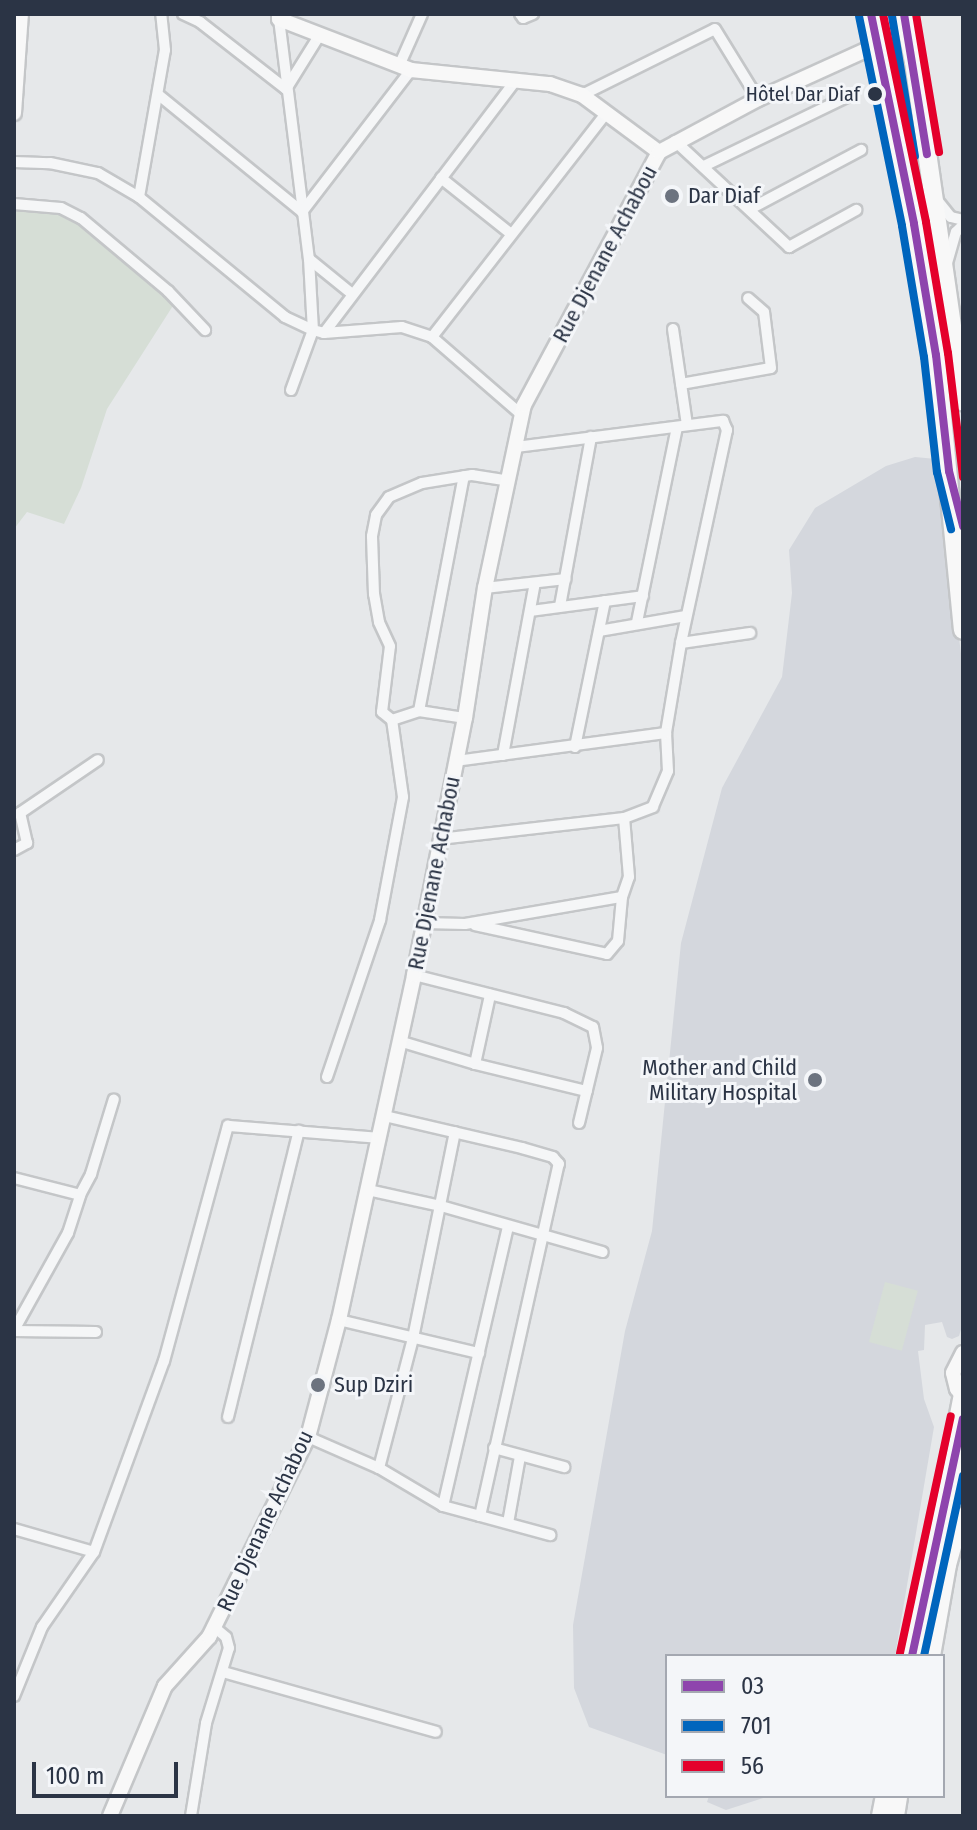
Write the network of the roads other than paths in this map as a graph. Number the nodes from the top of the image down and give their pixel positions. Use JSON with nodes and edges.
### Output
{"nodes":[{"id":1,"x":21,"y":14,"type":"edge"},
{"id":2,"x":161,"y":14,"type":"edge"},
{"id":3,"x":183,"y":14,"type":"edge"},
{"id":4,"x":422,"y":14,"type":"edge"},
{"id":5,"x":520,"y":14,"type":"edge"},
{"id":6,"x":533,"y":14,"type":"edge"},
{"id":7,"x":871,"y":14,"type":"edge"},
{"id":8,"x":904,"y":14,"type":"edge"},
{"id":9,"x":279,"y":16,"type":"edge"},
{"id":10,"x":319,"y":36,"type":"junction"},
{"id":11,"x":879,"y":44,"type":"junction"},
{"id":12,"x":405,"y":68,"type":"junction"},
{"id":13,"x":515,"y":81,"type":"junction"},
{"id":14,"x":286,"y":89,"type":"junction"},
{"id":15,"x":582,"y":95,"type":"junction"},
{"id":16,"x":851,"y":95,"type":"dead end"},
{"id":17,"x":160,"y":96,"type":"junction"},
{"id":18,"x":758,"y":99,"type":"junction"},
{"id":19,"x":14,"y":113,"type":"edge"},
{"id":20,"x":605,"y":115,"type":"junction"},
{"id":21,"x":675,"y":141,"type":"junction"},
{"id":22,"x":861,"y":150,"type":"dead end"},
{"id":23,"x":659,"y":152,"type":"junction"},
{"id":24,"x":14,"y":162,"type":"edge"},
{"id":25,"x":704,"y":166,"type":"junction"},
{"id":26,"x":441,"y":178,"type":"junction"},
{"id":27,"x":934,"y":196,"type":"junction"},
{"id":28,"x":139,"y":197,"type":"junction"},
{"id":29,"x":14,"y":204,"type":"edge"},
{"id":30,"x":750,"y":209,"type":"junction"},
{"id":31,"x":856,"y":210,"type":"dead end"},
{"id":32,"x":302,"y":212,"type":"junction"},
{"id":33,"x":963,"y":222,"type":"edge"},
{"id":34,"x":510,"y":233,"type":"junction"},
{"id":35,"x":309,"y":259,"type":"junction"},
{"id":36,"x":945,"y":273,"type":"junction"},
{"id":37,"x":352,"y":294,"type":"junction"},
{"id":38,"x":748,"y":298,"type":"dead end"},
{"id":39,"x":673,"y":329,"type":"dead end"},
{"id":40,"x":205,"y":330,"type":"dead end"},
{"id":41,"x":318,"y":332,"type":"junction"},
{"id":42,"x":432,"y":337,"type":"junction"},
{"id":43,"x":681,"y":384,"type":"junction"},
{"id":44,"x":291,"y":390,"type":"dead end"},
{"id":45,"x":963,"y":401,"type":"edge"},
{"id":46,"x":522,"y":415,"type":"junction"},
{"id":47,"x":682,"y":426,"type":"junction"},
{"id":48,"x":591,"y":437,"type":"junction"},
{"id":49,"x":516,"y":447,"type":"junction"},
{"id":50,"x":949,"y":471,"type":"junction"},
{"id":51,"x":464,"y":476,"type":"junction"},
{"id":52,"x":509,"y":481,"type":"junction"},
{"id":53,"x":963,"y":526,"type":"edge"},
{"id":54,"x":565,"y":579,"type":"junction"},
{"id":55,"x":535,"y":583,"type":"junction"},
{"id":56,"x":485,"y":588,"type":"junction"},
{"id":57,"x":643,"y":596,"type":"junction"},
{"id":58,"x":605,"y":601,"type":"junction"},
{"id":59,"x":560,"y":606,"type":"junction"},
{"id":60,"x":531,"y":611,"type":"junction"},
{"id":61,"x":686,"y":616,"type":"junction"},
{"id":62,"x":637,"y":622,"type":"junction"},
{"id":63,"x":963,"y":630,"type":"edge"},
{"id":64,"x":599,"y":631,"type":"junction"},
{"id":65,"x":750,"y":633,"type":"dead end"},
{"id":66,"x":681,"y":643,"type":"junction"},
{"id":67,"x":419,"y":711,"type":"junction"},
{"id":68,"x":465,"y":718,"type":"junction"},
{"id":69,"x":392,"y":720,"type":"junction"},
{"id":70,"x":666,"y":733,"type":"junction"},
{"id":71,"x":575,"y":747,"type":"junction"},
{"id":72,"x":503,"y":755,"type":"junction"},
{"id":73,"x":98,"y":760,"type":"dead end"},
{"id":74,"x":456,"y":761,"type":"junction"},
{"id":75,"x":624,"y":818,"type":"junction"},
{"id":76,"x":439,"y":839,"type":"junction"},
{"id":77,"x":14,"y":850,"type":"edge"},
{"id":78,"x":622,"y":897,"type":"junction"},
{"id":79,"x":424,"y":923,"type":"junction"},
{"id":80,"x":465,"y":924,"type":"junction"},
{"id":81,"x":414,"y":975,"type":"junction"},
{"id":82,"x":490,"y":995,"type":"junction"},
{"id":83,"x":399,"y":1041,"type":"junction"},
{"id":84,"x":475,"y":1064,"type":"junction"},
{"id":85,"x":327,"y":1077,"type":"dead end"},
{"id":86,"x":587,"y":1091,"type":"junction"},
{"id":87,"x":114,"y":1099,"type":"dead end"},
{"id":88,"x":384,"y":1116,"type":"junction"},
{"id":89,"x":579,"y":1123,"type":"dead end"},
{"id":90,"x":299,"y":1131,"type":"junction"},
{"id":91,"x":455,"y":1132,"type":"junction"},
{"id":92,"x":379,"y":1138,"type":"junction"},
{"id":93,"x":14,"y":1178,"type":"edge"},
{"id":94,"x":368,"y":1190,"type":"junction"},
{"id":95,"x":80,"y":1195,"type":"junction"},
{"id":96,"x":441,"y":1206,"type":"junction"},
{"id":97,"x":508,"y":1227,"type":"junction"},
{"id":98,"x":545,"y":1236,"type":"junction"},
{"id":99,"x":603,"y":1252,"type":"dead end"},
{"id":100,"x":339,"y":1320,"type":"junction"},
{"id":101,"x":14,"y":1330,"type":"edge"},
{"id":102,"x":96,"y":1332,"type":"dead end"},
{"id":103,"x":413,"y":1338,"type":"junction"},
{"id":104,"x":479,"y":1353,"type":"junction"},
{"id":105,"x":963,"y":1353,"type":"edge"},
{"id":106,"x":962,"y":1396,"type":"edge"},
{"id":107,"x":961,"y":1415,"type":"edge"},
{"id":108,"x":228,"y":1417,"type":"dead end"},
{"id":109,"x":308,"y":1437,"type":"junction"},
{"id":110,"x":494,"y":1448,"type":"junction"},
{"id":111,"x":520,"y":1456,"type":"junction"},
{"id":112,"x":963,"y":1461,"type":"edge"},
{"id":113,"x":564,"y":1467,"type":"dead end"},
{"id":114,"x":379,"y":1468,"type":"junction"},
{"id":115,"x":443,"y":1506,"type":"junction"},
{"id":116,"x":963,"y":1515,"type":"edge"},
{"id":117,"x":480,"y":1516,"type":"junction"},
{"id":118,"x":508,"y":1523,"type":"junction"},
{"id":119,"x":14,"y":1529,"type":"edge"},
{"id":120,"x":550,"y":1535,"type":"dead end"},
{"id":121,"x":94,"y":1552,"type":"junction"},
{"id":122,"x":214,"y":1627,"type":"junction"},
{"id":123,"x":905,"y":1654,"type":"edge"},
{"id":124,"x":912,"y":1654,"type":"edge"},
{"id":125,"x":923,"y":1654,"type":"edge"},
{"id":126,"x":933,"y":1654,"type":"edge"},
{"id":127,"x":223,"y":1672,"type":"junction"},
{"id":128,"x":14,"y":1696,"type":"edge"},
{"id":129,"x":436,"y":1732,"type":"dead end"},
{"id":130,"x":110,"y":1816,"type":"edge"},
{"id":131,"x":191,"y":1816,"type":"edge"}],
"edges":[{"from":1,"to":19,"type":"main road"},
{"from":2,"to":17,"type":"street"},
{"from":3,"to":14,"type":"street"},
{"from":4,"to":12,"type":"street"},
{"from":5,"to":6,"type":"street"},
{"from":7,"to":11,"type":"highway"},
{"from":8,"to":27,"type":"highway"},
{"from":9,"to":10,"type":"main road"},
{"from":9,"to":14,"type":"street"},
{"from":10,"to":12,"type":"main road"},
{"from":10,"to":14,"type":"street"},
{"from":11,"to":18,"type":"main road","name":"Rue Djenane Achabou"},
{"from":11,"to":50,"type":"highway"},
{"from":12,"to":13,"type":"main road"},
{"from":12,"to":32,"type":"street"},
{"from":13,"to":15,"type":"main road"},
{"from":13,"to":26,"type":"street"},
{"from":14,"to":32,"type":"street"},
{"from":15,"to":18,"type":"street"},
{"from":15,"to":20,"type":"main road"},
{"from":16,"to":25,"type":"street"},
{"from":17,"to":28,"type":"street"},
{"from":17,"to":32,"type":"street"},
{"from":18,"to":21,"type":"main road","name":"Rue Djenane Achabou"},
{"from":20,"to":23,"type":"main road"},
{"from":20,"to":34,"type":"street"},
{"from":21,"to":23,"type":"main road","name":"Rue Djenane Achabou"},
{"from":21,"to":25,"type":"street"},
{"from":22,"to":30,"type":"street"},
{"from":23,"to":46,"type":"main road","name":"Rue Djenane Achabou"},
{"from":24,"to":28,"type":"street"},
{"from":25,"to":30,"type":"street"},
{"from":26,"to":34,"type":"street"},
{"from":26,"to":37,"type":"street"},
{"from":27,"to":33,"type":"street"},
{"from":27,"to":36,"type":"highway"},
{"from":28,"to":41,"type":"street"},
{"from":29,"to":40,"type":"street"},
{"from":30,"to":31,"type":"street"},
{"from":32,"to":35,"type":"street"},
{"from":33,"to":36,"type":"street"},
{"from":34,"to":42,"type":"street"},
{"from":35,"to":37,"type":"street"},
{"from":35,"to":41,"type":"street"},
{"from":36,"to":45,"type":"highway"},
{"from":37,"to":41,"type":"street"},
{"from":38,"to":43,"type":"street"},
{"from":39,"to":43,"type":"street"},
{"from":41,"to":42,"type":"street"},
{"from":41,"to":44,"type":"street"},
{"from":42,"to":46,"type":"street"},
{"from":43,"to":47,"type":"street"},
{"from":46,"to":49,"type":"main road","name":"Rue Djenane Achabou"},
{"from":47,"to":48,"type":"street"},
{"from":47,"to":57,"type":"street"},
{"from":47,"to":61,"type":"street"},
{"from":48,"to":49,"type":"street"},
{"from":48,"to":54,"type":"street"},
{"from":49,"to":52,"type":"main road","name":"Rue Djenane Achabou"},
{"from":50,"to":53,"type":"highway"},
{"from":50,"to":63,"type":"highway"},
{"from":51,"to":52,"type":"street"},
{"from":51,"to":67,"type":"street"},
{"from":51,"to":69,"type":"street"},
{"from":52,"to":56,"type":"main road","name":"Rue Djenane Achabou"},
{"from":54,"to":55,"type":"street"},
{"from":54,"to":59,"type":"street"},
{"from":55,"to":56,"type":"street"},
{"from":55,"to":60,"type":"street"},
{"from":56,"to":68,"type":"main road","name":"Rue Djenane Achabou"},
{"from":57,"to":58,"type":"street"},
{"from":57,"to":62,"type":"street"},
{"from":58,"to":59,"type":"street"},
{"from":58,"to":64,"type":"street"},
{"from":59,"to":60,"type":"street"},
{"from":60,"to":72,"type":"street"},
{"from":61,"to":62,"type":"street"},
{"from":61,"to":66,"type":"street"},
{"from":62,"to":64,"type":"street"},
{"from":64,"to":71,"type":"street"},
{"from":65,"to":66,"type":"street"},
{"from":66,"to":70,"type":"street"},
{"from":67,"to":68,"type":"street"},
{"from":67,"to":69,"type":"street"},
{"from":68,"to":74,"type":"main road","name":"Rue Djenane Achabou"},
{"from":69,"to":85,"type":"street"},
{"from":70,"to":71,"type":"street"},
{"from":70,"to":75,"type":"street"},
{"from":71,"to":72,"type":"street"},
{"from":72,"to":74,"type":"street"},
{"from":73,"to":77,"type":"street"},
{"from":74,"to":76,"type":"main road","name":"Rue Djenane Achabou"},
{"from":75,"to":76,"type":"street"},
{"from":75,"to":78,"type":"street"},
{"from":76,"to":79,"type":"main road","name":"Rue Djenane Achabou"},
{"from":78,"to":80,"type":"street"},
{"from":78,"to":80,"type":"street"},
{"from":79,"to":80,"type":"street"},
{"from":79,"to":81,"type":"main road","name":"Rue Djenane Achabou"},
{"from":81,"to":82,"type":"street"},
{"from":81,"to":83,"type":"main road","name":"Rue Djenane Achabou"},
{"from":82,"to":84,"type":"street"},
{"from":82,"to":86,"type":"street"},
{"from":83,"to":84,"type":"street"},
{"from":83,"to":88,"type":"main road","name":"Rue Djenane Achabou"},
{"from":84,"to":86,"type":"street"},
{"from":86,"to":89,"type":"street"},
{"from":87,"to":95,"type":"street"},
{"from":88,"to":91,"type":"street"},
{"from":88,"to":92,"type":"main road","name":"Rue Djenane Achabou"},
{"from":90,"to":92,"type":"street"},
{"from":90,"to":108,"type":"street"},
{"from":90,"to":121,"type":"street"},
{"from":91,"to":96,"type":"street"},
{"from":91,"to":98,"type":"street"},
{"from":92,"to":94,"type":"main road","name":"Rue Djenane Achabou"},
{"from":93,"to":95,"type":"street"},
{"from":94,"to":96,"type":"street"},
{"from":94,"to":100,"type":"main road","name":"Rue Djenane Achabou"},
{"from":95,"to":101,"type":"street"},
{"from":96,"to":97,"type":"street"},
{"from":96,"to":103,"type":"street"},
{"from":97,"to":98,"type":"street"},
{"from":97,"to":104,"type":"street"},
{"from":98,"to":99,"type":"street"},
{"from":98,"to":110,"type":"street"},
{"from":100,"to":103,"type":"street"},
{"from":100,"to":109,"type":"main road","name":"Rue Djenane Achabou"},
{"from":101,"to":102,"type":"street"},
{"from":103,"to":104,"type":"street"},
{"from":103,"to":114,"type":"street"},
{"from":104,"to":115,"type":"street"},
{"from":105,"to":106,"type":"main road"},
{"from":106,"to":107,"type":"main road"},
{"from":107,"to":123,"type":"main road"},
{"from":107,"to":124,"type":"highway"},
{"from":109,"to":114,"type":"street"},
{"from":109,"to":122,"type":"main road","name":"Rue Djenane Achabou"},
{"from":110,"to":111,"type":"street"},
{"from":110,"to":117,"type":"street"},
{"from":111,"to":113,"type":"street"},
{"from":111,"to":118,"type":"street"},
{"from":112,"to":125,"type":"highway"},
{"from":114,"to":115,"type":"street"},
{"from":115,"to":117,"type":"street"},
{"from":116,"to":126,"type":"main road"},
{"from":117,"to":118,"type":"street"},
{"from":118,"to":120,"type":"street"},
{"from":119,"to":121,"type":"street"},
{"from":121,"to":128,"type":"street"},
{"from":122,"to":127,"type":"street"},
{"from":122,"to":130,"type":"main road","name":"Rue Djenane Achabou"},
{"from":127,"to":129,"type":"street"},
{"from":127,"to":131,"type":"street"}]}
